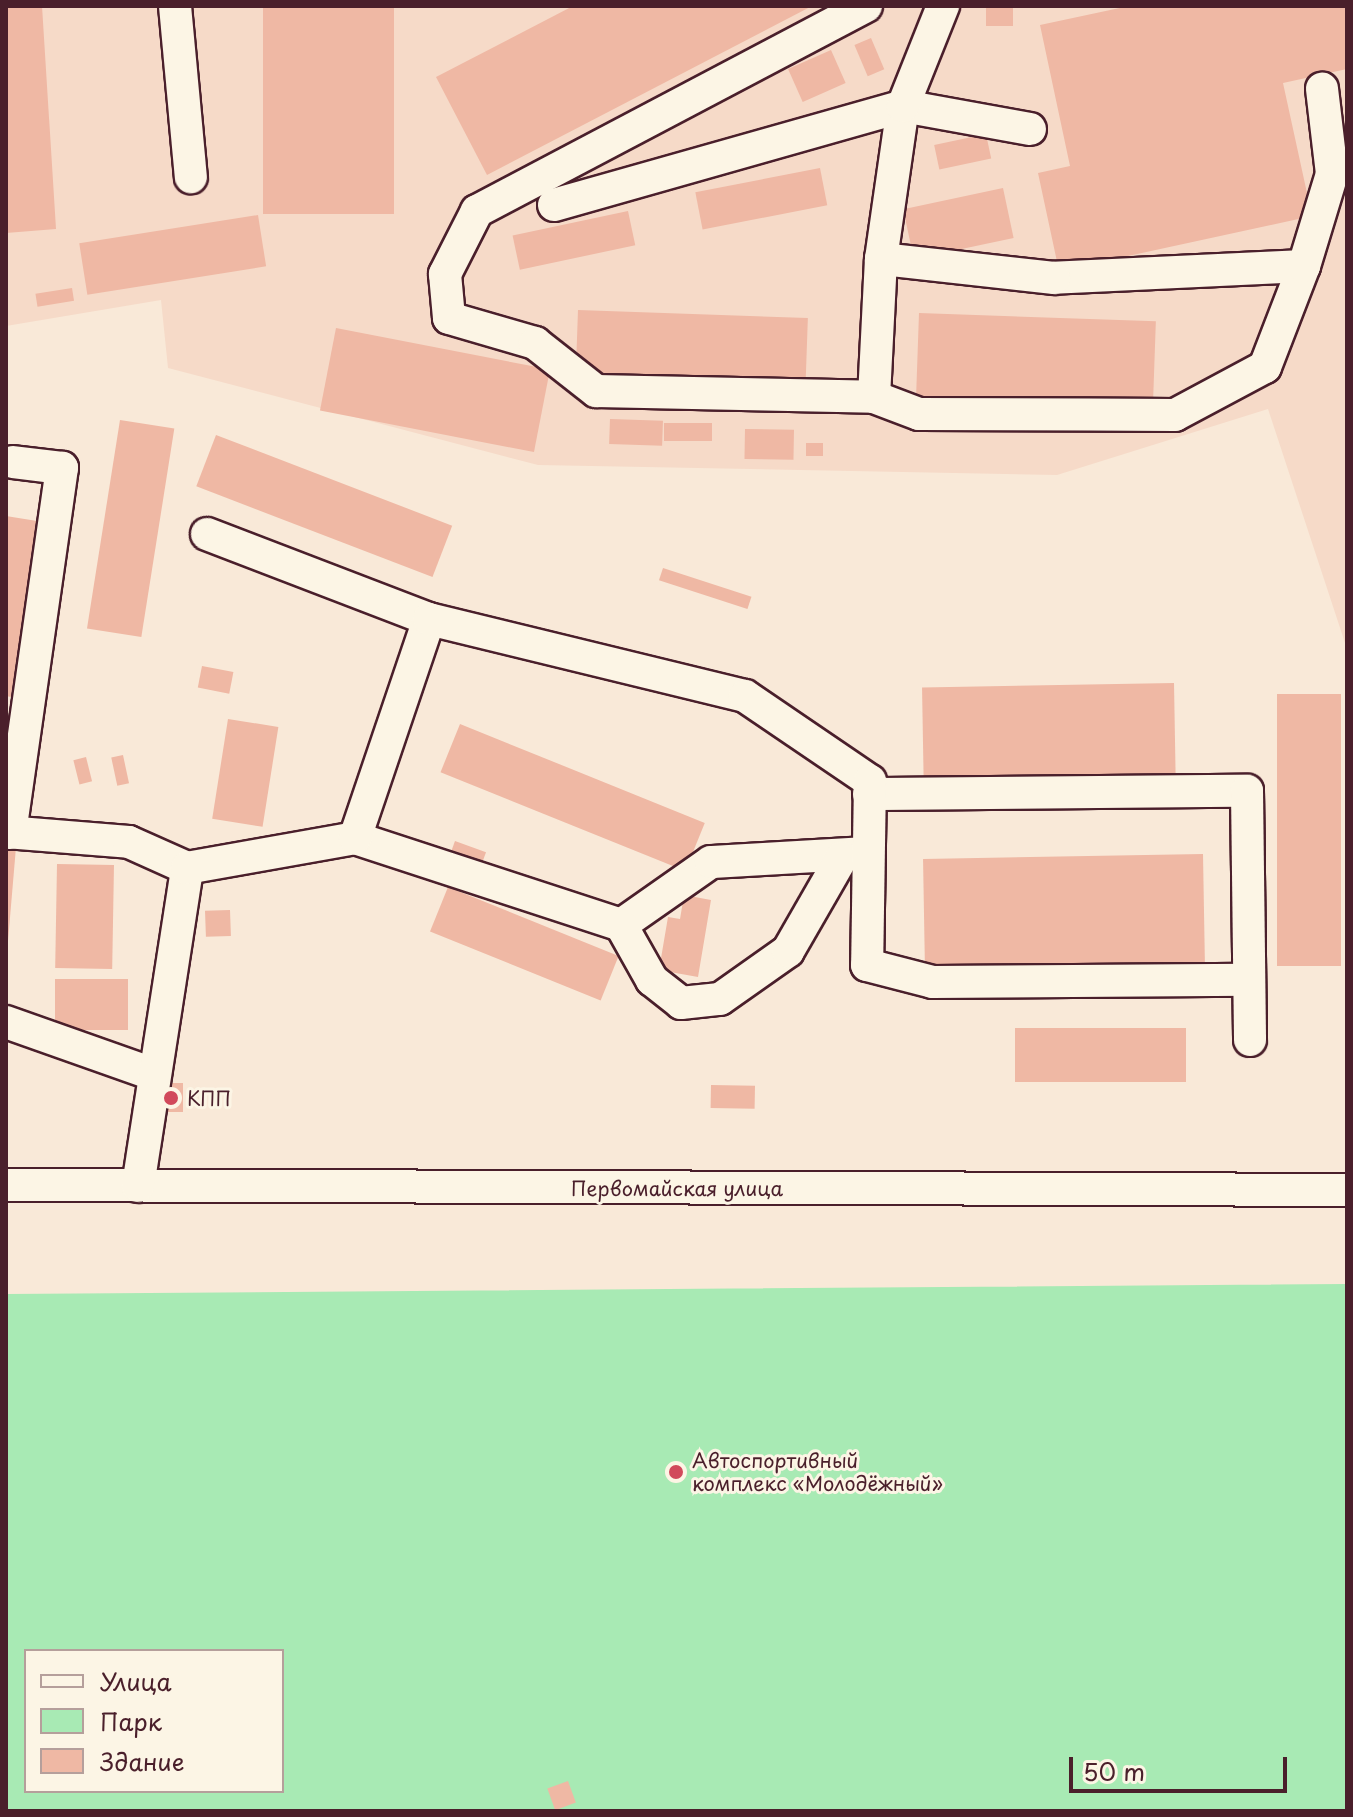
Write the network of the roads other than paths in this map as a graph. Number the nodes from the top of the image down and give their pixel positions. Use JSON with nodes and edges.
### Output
{"nodes":[{"id":1,"x":175,"y":6,"type":"edge"},
{"id":2,"x":866,"y":6,"type":"edge"},
{"id":3,"x":943,"y":6,"type":"edge"},
{"id":4,"x":1322,"y":89,"type":"dead end"},
{"id":5,"x":903,"y":106,"type":"junction"},
{"id":6,"x":1030,"y":129,"type":"dead end"},
{"id":7,"x":191,"y":177,"type":"dead end"},
{"id":8,"x":554,"y":205,"type":"dead end"},
{"id":9,"x":881,"y":259,"type":"junction"},
{"id":10,"x":1304,"y":266,"type":"junction"},
{"id":11,"x":874,"y":397,"type":"junction"},
{"id":12,"x":13,"y":462,"type":"dead end"},
{"id":13,"x":207,"y":534,"type":"dead end"},
{"id":14,"x":429,"y":619,"type":"junction"},
{"id":15,"x":869,"y":794,"type":"junction"},
{"id":16,"x":8,"y":832,"type":"edge"},
{"id":17,"x":355,"y":838,"type":"junction"},
{"id":18,"x":855,"y":855,"type":"junction"},
{"id":19,"x":187,"y":868,"type":"junction"},
{"id":20,"x":621,"y":925,"type":"junction"},
{"id":21,"x":1249,"y":980,"type":"junction"},
{"id":22,"x":6,"y":1022,"type":"edge"},
{"id":23,"x":1250,"y":1040,"type":"dead end"},
{"id":24,"x":153,"y":1074,"type":"junction"},
{"id":25,"x":6,"y":1185,"type":"edge"},
{"id":26,"x":138,"y":1186,"type":"junction"},
{"id":27,"x":1347,"y":1190,"type":"edge"}],
"edges":[{"from":1,"to":7,"type":"street"},
{"from":2,"to":11,"type":"street"},
{"from":3,"to":5,"type":"street"},
{"from":4,"to":10,"type":"street"},
{"from":5,"to":6,"type":"street"},
{"from":5,"to":8,"type":"street"},
{"from":5,"to":9,"type":"street"},
{"from":9,"to":10,"type":"street"},
{"from":9,"to":11,"type":"street"},
{"from":10,"to":11,"type":"street"},
{"from":12,"to":16,"type":"street"},
{"from":13,"to":14,"type":"street"},
{"from":14,"to":15,"type":"street"},
{"from":14,"to":17,"type":"street"},
{"from":15,"to":18,"type":"street"},
{"from":15,"to":21,"type":"street"},
{"from":16,"to":19,"type":"street"},
{"from":17,"to":19,"type":"street"},
{"from":17,"to":20,"type":"street"},
{"from":18,"to":20,"type":"street"},
{"from":18,"to":20,"type":"street"},
{"from":18,"to":21,"type":"street"},
{"from":19,"to":24,"type":"street"},
{"from":21,"to":23,"type":"street"},
{"from":22,"to":24,"type":"street"},
{"from":24,"to":26,"type":"street"},
{"from":25,"to":26,"type":"street","name":"Первомайская улица"},
{"from":26,"to":27,"type":"street","name":"Первомайская улица"}]}
